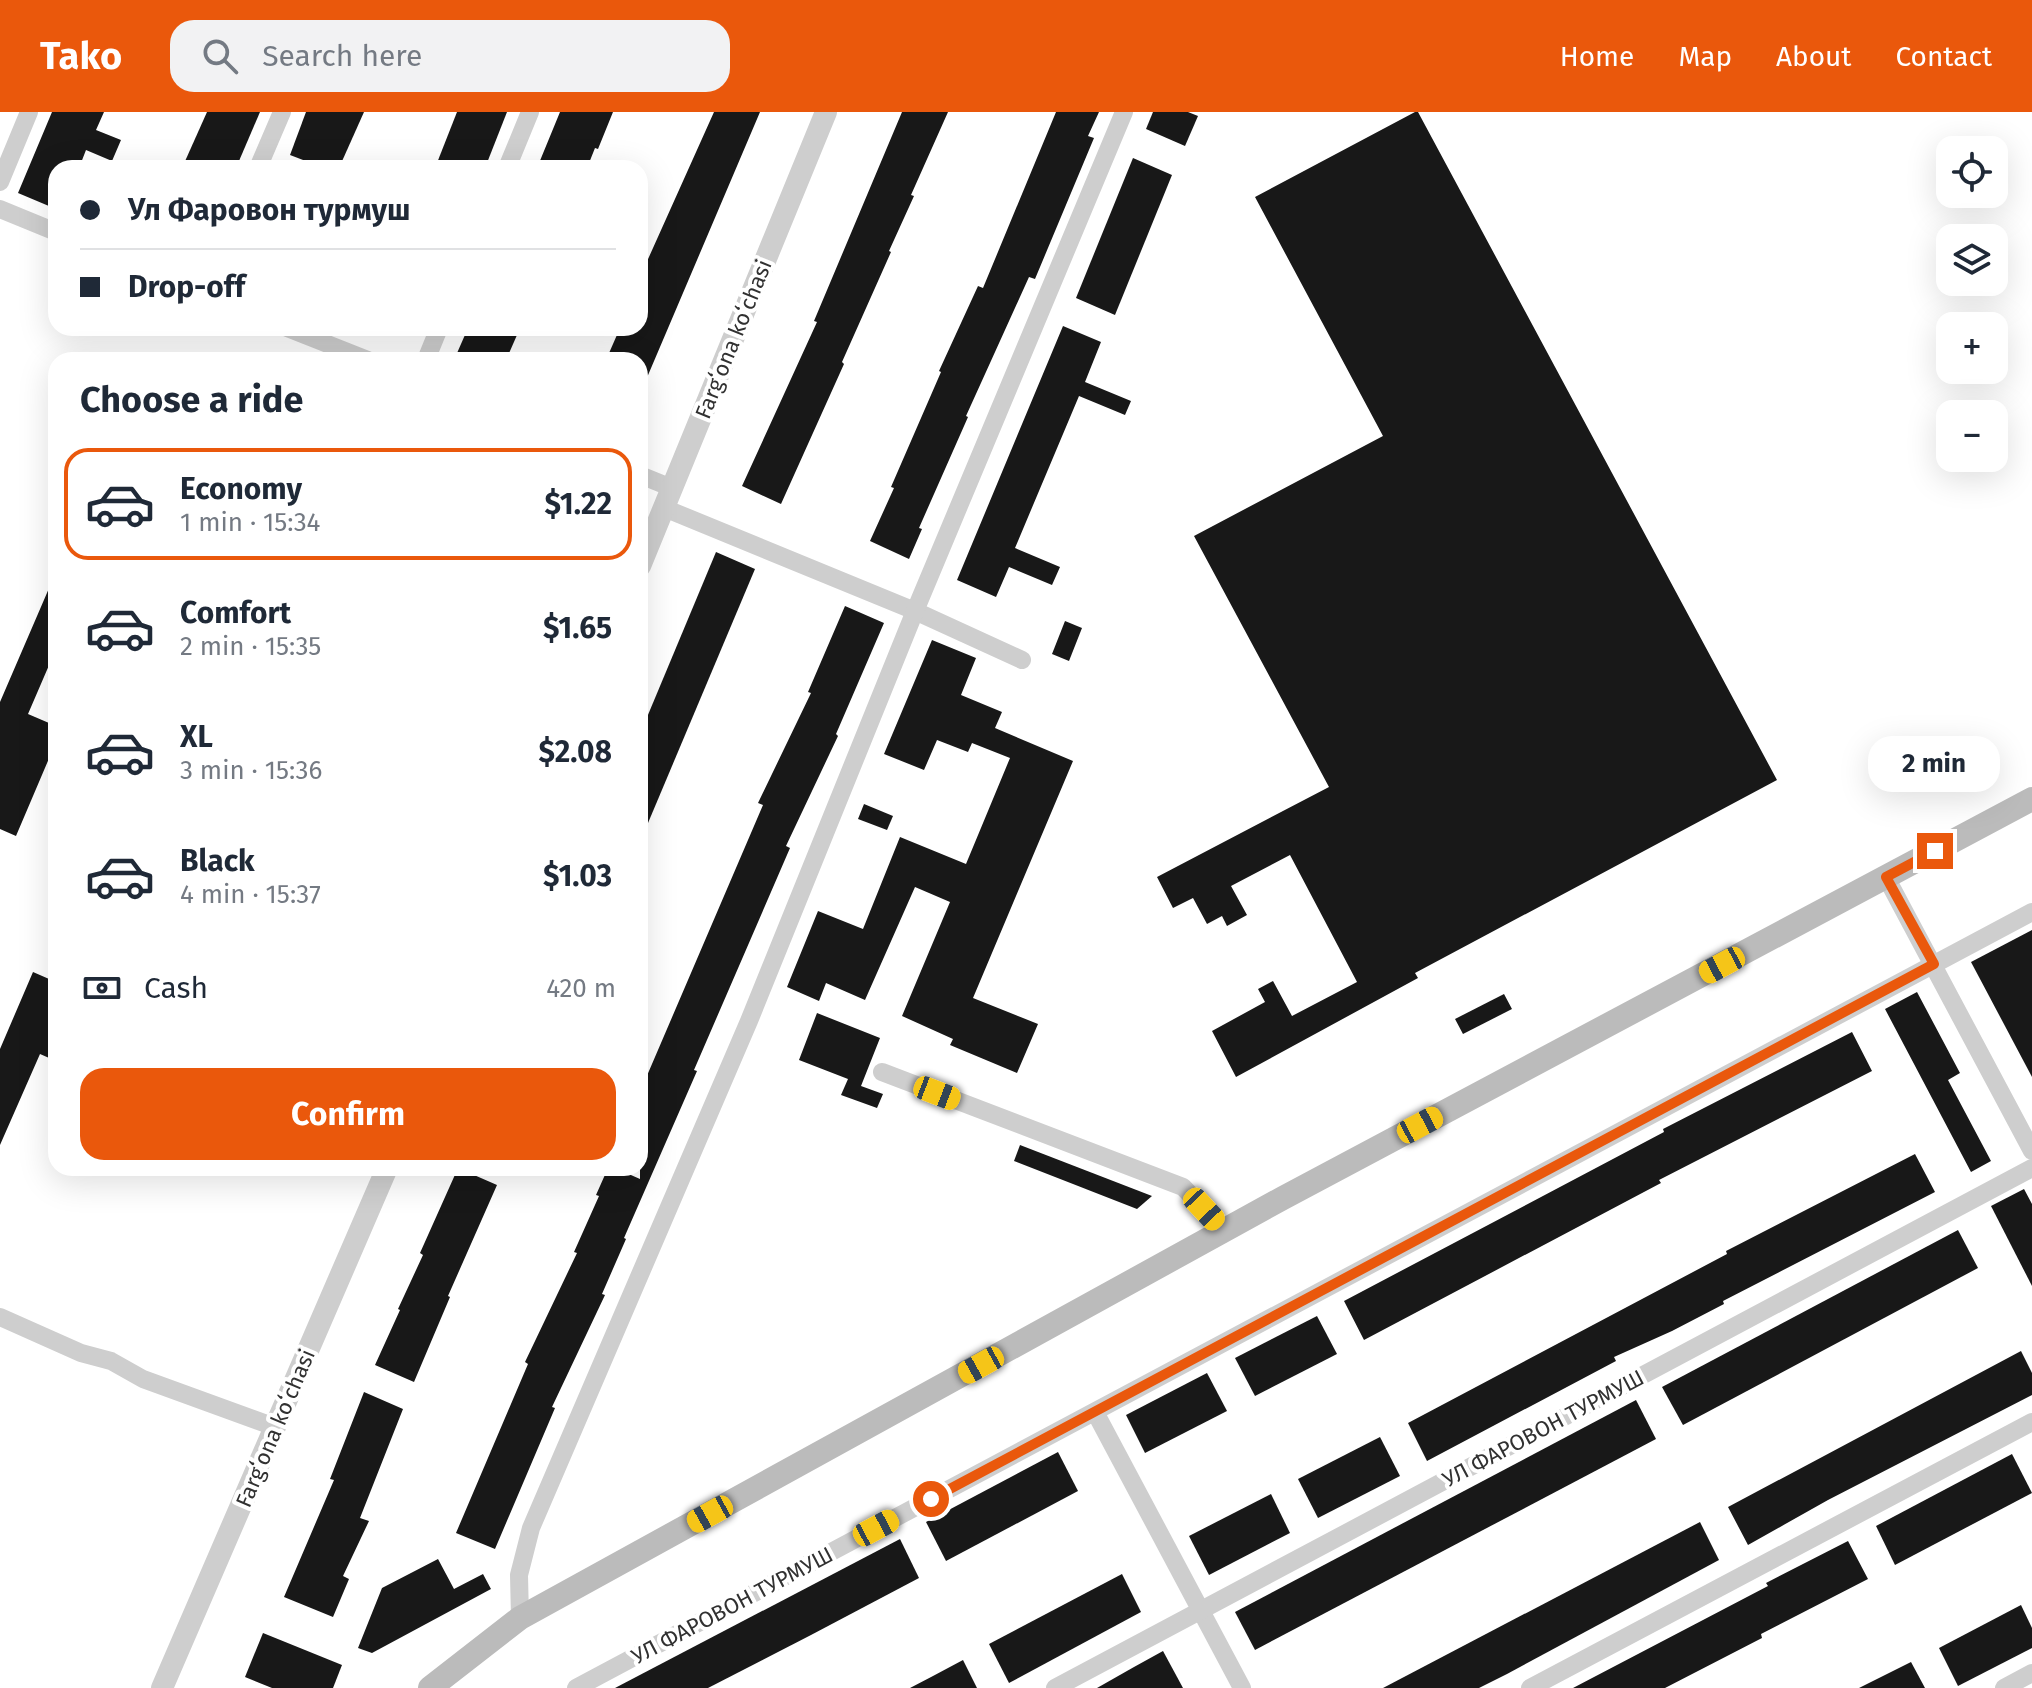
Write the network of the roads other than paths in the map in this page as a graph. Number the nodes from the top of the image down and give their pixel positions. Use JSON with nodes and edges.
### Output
{"nodes":[{"id":1,"x":29,"y":112,"type":"edge"},
{"id":2,"x":282,"y":112,"type":"edge"},
{"id":3,"x":530,"y":112,"type":"edge"},
{"id":4,"x":826,"y":112,"type":"edge"},
{"id":5,"x":1124,"y":112,"type":"edge"},
{"id":6,"x":261,"y":160,"type":"edge"},
{"id":7,"x":510,"y":160,"type":"edge"},
{"id":8,"x":0,"y":182,"type":"edge"},
{"id":9,"x":0,"y":209,"type":"edge"},
{"id":10,"x":48,"y":229,"type":"edge"},
{"id":11,"x":307,"y":336,"type":"edge"},
{"id":12,"x":348,"y":352,"type":"edge"},
{"id":13,"x":648,"y":482,"type":"edge"},
{"id":14,"x":668,"y":498,"type":"junction"},
{"id":15,"x":648,"y":547,"type":"edge"},
{"id":16,"x":915,"y":611,"type":"junction"},
{"id":17,"x":1022,"y":660,"type":"dead end"},
{"id":18,"x":2032,"y":799,"type":"edge"},
{"id":19,"x":1886,"y":877,"type":"junction"},
{"id":20,"x":2032,"y":912,"type":"edge"},
{"id":21,"x":1934,"y":964,"type":"junction"},
{"id":22,"x":882,"y":1072,"type":"dead end"},
{"id":23,"x":2032,"y":1151,"type":"edge"},
{"id":24,"x":2032,"y":1168,"type":"edge"},
{"id":25,"x":384,"y":1176,"type":"edge"},
{"id":26,"x":1225,"y":1231,"type":"junction"},
{"id":27,"x":0,"y":1317,"type":"edge"},
{"id":28,"x":1095,"y":1412,"type":"junction"},
{"id":29,"x":2032,"y":1422,"type":"edge"},
{"id":30,"x":275,"y":1427,"type":"junction"},
{"id":31,"x":1201,"y":1610,"type":"junction"},
{"id":32,"x":520,"y":1618,"type":"junction"},
{"id":33,"x":2032,"y":1673,"type":"edge"},
{"id":34,"x":162,"y":1688,"type":"edge"},
{"id":35,"x":430,"y":1688,"type":"edge"},
{"id":36,"x":576,"y":1688,"type":"edge"},
{"id":37,"x":1055,"y":1688,"type":"edge"},
{"id":38,"x":1242,"y":1688,"type":"edge"},
{"id":39,"x":1530,"y":1688,"type":"edge"},
{"id":40,"x":2004,"y":1688,"type":"edge"}],
"edges":[{"from":1,"to":8,"type":"street"},
{"from":2,"to":6,"type":"street"},
{"from":3,"to":7,"type":"street"},
{"from":4,"to":14,"type":"street","name":"Fargʻona koʻchasi"},
{"from":5,"to":16,"type":"street"},
{"from":9,"to":10,"type":"street"},
{"from":11,"to":12,"type":"street"},
{"from":13,"to":14,"type":"street"},
{"from":14,"to":15,"type":"street","name":"Fargʻona koʻchasi"},
{"from":14,"to":16,"type":"street"},
{"from":16,"to":17,"type":"street"},
{"from":16,"to":32,"type":"street"},
{"from":18,"to":19,"type":"main road"},
{"from":19,"to":21,"type":"street"},
{"from":19,"to":26,"type":"main road"},
{"from":20,"to":21,"type":"street","name":"УЛ ФАРОВОН ТУРМУШ"},
{"from":21,"to":23,"type":"street"},
{"from":21,"to":28,"type":"street","name":"УЛ ФАРОВОН ТУРМУШ"},
{"from":22,"to":26,"type":"street"},
{"from":24,"to":31,"type":"street","name":"УЛ ФАРОВОН ТУРМУШ"},
{"from":25,"to":30,"type":"street","name":"Fargʻona koʻchasi"},
{"from":26,"to":32,"type":"main road"},
{"from":27,"to":30,"type":"street"},
{"from":28,"to":31,"type":"street"},
{"from":28,"to":36,"type":"street","name":"УЛ ФАРОВОН ТУРМУШ"},
{"from":29,"to":39,"type":"street"},
{"from":30,"to":34,"type":"street","name":"Fargʻona koʻchasi"},
{"from":31,"to":37,"type":"street","name":"УЛ ФАРОВОН ТУРМУШ"},
{"from":31,"to":38,"type":"street"},
{"from":32,"to":35,"type":"main road"},
{"from":33,"to":40,"type":"street"}]}
